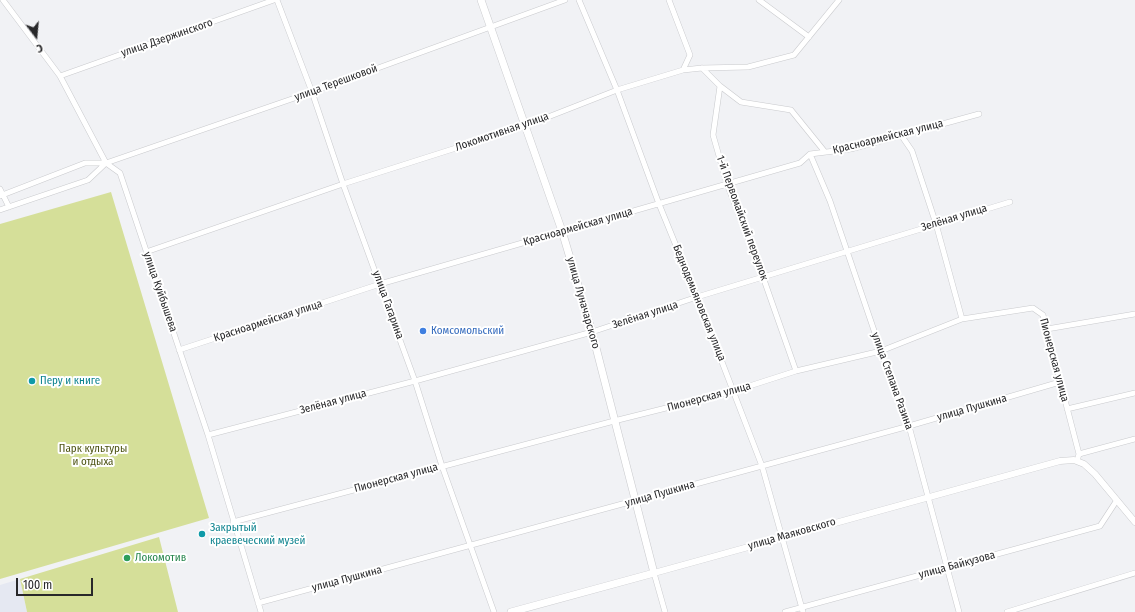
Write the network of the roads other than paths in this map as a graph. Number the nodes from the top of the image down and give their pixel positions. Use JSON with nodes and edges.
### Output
{"nodes":[{"id":1,"x":3,"y":0,"type":"edge"},
{"id":2,"x":276,"y":0,"type":"edge"},
{"id":3,"x":481,"y":0,"type":"edge"},
{"id":4,"x":565,"y":0,"type":"edge"},
{"id":5,"x":579,"y":0,"type":"edge"},
{"id":6,"x":670,"y":0,"type":"edge"},
{"id":7,"x":759,"y":0,"type":"edge"},
{"id":8,"x":839,"y":0,"type":"edge"},
{"id":9,"x":490,"y":28,"type":"junction"},
{"id":10,"x":810,"y":37,"type":"junction"},
{"id":11,"x":702,"y":68,"type":"junction"},
{"id":12,"x":683,"y":70,"type":"junction"},
{"id":13,"x":60,"y":76,"type":"junction"},
{"id":14,"x":720,"y":86,"type":"junction"},
{"id":15,"x":617,"y":90,"type":"junction"},
{"id":16,"x":312,"y":92,"type":"junction"},
{"id":17,"x":979,"y":114,"type":"dead end"},
{"id":18,"x":525,"y":126,"type":"junction"},
{"id":19,"x":901,"y":135,"type":"junction"},
{"id":20,"x":824,"y":152,"type":"junction"},
{"id":21,"x":810,"y":154,"type":"junction"},
{"id":22,"x":106,"y":164,"type":"junction"},
{"id":23,"x":343,"y":184,"type":"junction"},
{"id":24,"x":727,"y":184,"type":"junction"},
{"id":25,"x":0,"y":190,"type":"edge"},
{"id":26,"x":2,"y":196,"type":"edge"},
{"id":27,"x":1010,"y":202,"type":"dead end"},
{"id":28,"x":659,"y":204,"type":"junction"},
{"id":29,"x":9,"y":207,"type":"junction"},
{"id":30,"x":0,"y":210,"type":"edge"},
{"id":31,"x":936,"y":224,"type":"junction"},
{"id":32,"x":562,"y":231,"type":"junction"},
{"id":33,"x":146,"y":252,"type":"junction"},
{"id":34,"x":847,"y":252,"type":"junction"},
{"id":35,"x":763,"y":277,"type":"junction"},
{"id":36,"x":380,"y":284,"type":"junction"},
{"id":37,"x":698,"y":297,"type":"junction"},
{"id":38,"x":1135,"y":314,"type":"edge"},
{"id":39,"x":962,"y":319,"type":"junction"},
{"id":40,"x":1047,"y":329,"type":"junction"},
{"id":41,"x":592,"y":332,"type":"junction"},
{"id":42,"x":179,"y":350,"type":"junction"},
{"id":43,"x":881,"y":351,"type":"junction"},
{"id":44,"x":796,"y":371,"type":"junction"},
{"id":45,"x":415,"y":381,"type":"junction"},
{"id":46,"x":1060,"y":382,"type":"junction"},
{"id":47,"x":734,"y":391,"type":"junction"},
{"id":48,"x":1135,"y":393,"type":"edge"},
{"id":49,"x":1067,"y":409,"type":"junction"},
{"id":50,"x":614,"y":421,"type":"junction"},
{"id":51,"x":909,"y":426,"type":"junction"},
{"id":52,"x":208,"y":435,"type":"junction"},
{"id":53,"x":1135,"y":439,"type":"edge"},
{"id":54,"x":1078,"y":454,"type":"junction"},
{"id":55,"x":1075,"y":461,"type":"junction"},
{"id":56,"x":442,"y":466,"type":"junction"},
{"id":57,"x":762,"y":466,"type":"junction"},
{"id":58,"x":927,"y":497,"type":"junction"},
{"id":59,"x":1117,"y":500,"type":"junction"},
{"id":60,"x":635,"y":502,"type":"junction"},
{"id":61,"x":1134,"y":520,"type":"edge"},
{"id":62,"x":233,"y":522,"type":"junction"},
{"id":63,"x":782,"y":536,"type":"junction"},
{"id":64,"x":471,"y":546,"type":"junction"},
{"id":65,"x":946,"y":568,"type":"junction"},
{"id":66,"x":654,"y":573,"type":"junction"},
{"id":67,"x":1135,"y":573,"type":"edge"},
{"id":68,"x":258,"y":603,"type":"junction"},
{"id":69,"x":802,"y":610,"type":"edge"},
{"id":70,"x":261,"y":612,"type":"edge"},
{"id":71,"x":494,"y":612,"type":"edge"},
{"id":72,"x":511,"y":612,"type":"edge"},
{"id":73,"x":665,"y":612,"type":"edge"},
{"id":74,"x":785,"y":612,"type":"edge"},
{"id":75,"x":959,"y":612,"type":"edge"},
{"id":76,"x":1007,"y":612,"type":"edge"}],
"edges":[{"from":1,"to":13,"type":"street","name":"улица Куйбышева"},
{"from":2,"to":13,"type":"street","name":"улица Дзержинского"},
{"from":2,"to":16,"type":"street","name":"улица Гагарина"},
{"from":3,"to":9,"type":"main road","name":"улица Луначарского"},
{"from":4,"to":9,"type":"street","name":"улица Терешковой"},
{"from":5,"to":15,"type":"street","name":"Беднодемьяновская улица"},
{"from":6,"to":12,"type":"street"},
{"from":7,"to":10,"type":"street"},
{"from":8,"to":10,"type":"street","name":"Локомотивная улица"},
{"from":9,"to":16,"type":"street","name":"улица Терешковой"},
{"from":9,"to":18,"type":"main road","name":"улица Луначарского"},
{"from":10,"to":11,"type":"street","name":"Локомотивная улица"},
{"from":11,"to":12,"type":"street","name":"Локомотивная улица"},
{"from":11,"to":14,"type":"street"},
{"from":12,"to":15,"type":"street","name":"Локомотивная улица"},
{"from":13,"to":22,"type":"street","name":"улица Куйбышева"},
{"from":14,"to":20,"type":"street"},
{"from":14,"to":24,"type":"street","name":"1-й Первомайский переулок"},
{"from":15,"to":18,"type":"street","name":"Локомотивная улица"},
{"from":15,"to":28,"type":"street","name":"Беднодемьяновская улица"},
{"from":16,"to":22,"type":"street","name":"улица Терешковой"},
{"from":16,"to":23,"type":"street","name":"улица Гагарина"},
{"from":17,"to":19,"type":"street","name":"Красноармейская улица"},
{"from":18,"to":23,"type":"street","name":"Локомотивная улица"},
{"from":18,"to":32,"type":"main road","name":"улица Луначарского"},
{"from":19,"to":20,"type":"street","name":"Красноармейская улица"},
{"from":19,"to":31,"type":"street"},
{"from":20,"to":21,"type":"street","name":"Красноармейская улица"},
{"from":21,"to":24,"type":"street","name":"Красноармейская улица"},
{"from":21,"to":34,"type":"street","name":"улица Степана Разина"},
{"from":22,"to":26,"type":"street","name":"улица Терешковой"},
{"from":22,"to":29,"type":"street","name":"улица Терешковой"},
{"from":22,"to":33,"type":"street","name":"улица Куйбышева"},
{"from":23,"to":33,"type":"street","name":"Локомотивная улица"},
{"from":23,"to":36,"type":"street","name":"улица Гагарина"},
{"from":24,"to":28,"type":"street","name":"Красноармейская улица"},
{"from":24,"to":35,"type":"street","name":"1-й Первомайский переулок"},
{"from":25,"to":26,"type":"street"},
{"from":26,"to":29,"type":"street"},
{"from":27,"to":31,"type":"street","name":"Зелёная улица"},
{"from":28,"to":32,"type":"street","name":"Красноармейская улица"},
{"from":28,"to":37,"type":"street","name":"Беднодемьяновская улица"},
{"from":29,"to":30,"type":"street","name":"улица Терешковой"},
{"from":31,"to":34,"type":"street","name":"Зелёная улица"},
{"from":31,"to":39,"type":"street"},
{"from":32,"to":36,"type":"street","name":"Красноармейская улица"},
{"from":32,"to":41,"type":"main road","name":"улица Луначарского"},
{"from":33,"to":42,"type":"street","name":"улица Куйбышева"},
{"from":34,"to":35,"type":"street","name":"Зелёная улица"},
{"from":34,"to":43,"type":"street","name":"улица Степана Разина"},
{"from":35,"to":37,"type":"street","name":"Зелёная улица"},
{"from":35,"to":44,"type":"street","name":"1-й Первомайский переулок"},
{"from":36,"to":42,"type":"street","name":"Красноармейская улица"},
{"from":36,"to":45,"type":"street","name":"улица Гагарина"},
{"from":37,"to":41,"type":"street","name":"Зелёная улица"},
{"from":37,"to":47,"type":"street","name":"Беднодемьяновская улица"},
{"from":38,"to":40,"type":"street"},
{"from":39,"to":40,"type":"street","name":"Пионерская улица"},
{"from":39,"to":43,"type":"street","name":"Пионерская улица"},
{"from":40,"to":46,"type":"street","name":"Пионерская улица"},
{"from":41,"to":45,"type":"street","name":"Зелёная улица"},
{"from":41,"to":50,"type":"main road","name":"улица Луначарского"},
{"from":42,"to":52,"type":"street","name":"улица Куйбышева"},
{"from":43,"to":44,"type":"street","name":"Пионерская улица"},
{"from":43,"to":51,"type":"street","name":"улица Степана Разина"},
{"from":44,"to":47,"type":"street","name":"Пионерская улица"},
{"from":45,"to":52,"type":"street","name":"Зелёная улица"},
{"from":45,"to":56,"type":"street","name":"улица Гагарина"},
{"from":46,"to":49,"type":"street","name":"Пионерская улица"},
{"from":46,"to":51,"type":"street","name":"улица Пушкина"},
{"from":47,"to":50,"type":"street","name":"Пионерская улица"},
{"from":47,"to":57,"type":"street","name":"Беднодемьяновская улица"},
{"from":48,"to":49,"type":"street"},
{"from":49,"to":54,"type":"street","name":"Пионерская улица"},
{"from":50,"to":56,"type":"street","name":"Пионерская улица"},
{"from":50,"to":60,"type":"main road","name":"улица Луначарского"},
{"from":51,"to":57,"type":"street","name":"улица Пушкина"},
{"from":51,"to":58,"type":"street","name":"улица Степана Разина"},
{"from":52,"to":62,"type":"street","name":"улица Куйбышева"},
{"from":53,"to":54,"type":"street"},
{"from":54,"to":55,"type":"street"},
{"from":55,"to":58,"type":"street","name":"улица Маяковского"},
{"from":55,"to":59,"type":"street"},
{"from":56,"to":62,"type":"street","name":"Пионерская улица"},
{"from":56,"to":64,"type":"street","name":"улица Гагарина"},
{"from":57,"to":60,"type":"street","name":"улица Пушкина"},
{"from":57,"to":63,"type":"street","name":"Беднодемьяновская улица"},
{"from":58,"to":63,"type":"street","name":"улица Маяковского"},
{"from":58,"to":65,"type":"street","name":"улица Степана Разина"},
{"from":59,"to":61,"type":"street"},
{"from":59,"to":65,"type":"street","name":"улица Байкузова"},
{"from":60,"to":64,"type":"street","name":"улица Пушкина"},
{"from":60,"to":66,"type":"main road","name":"улица Луначарского"},
{"from":62,"to":68,"type":"street","name":"улица Куйбышева"},
{"from":63,"to":66,"type":"street","name":"улица Маяковского"},
{"from":63,"to":69,"type":"street","name":"Беднодемьяновская улица"},
{"from":64,"to":68,"type":"street","name":"улица Пушкина"},
{"from":64,"to":71,"type":"street","name":"улица Гагарина"},
{"from":65,"to":69,"type":"street","name":"улица Байкузова"},
{"from":65,"to":75,"type":"street","name":"улица Степана Разина"},
{"from":66,"to":72,"type":"main road","name":"улица Маяковского"},
{"from":66,"to":73,"type":"street","name":"улица Луначарского"},
{"from":67,"to":76,"type":"street"},
{"from":68,"to":70,"type":"street","name":"улица Куйбышева"},
{"from":69,"to":74,"type":"street","name":"улица Байкузова"}]}
